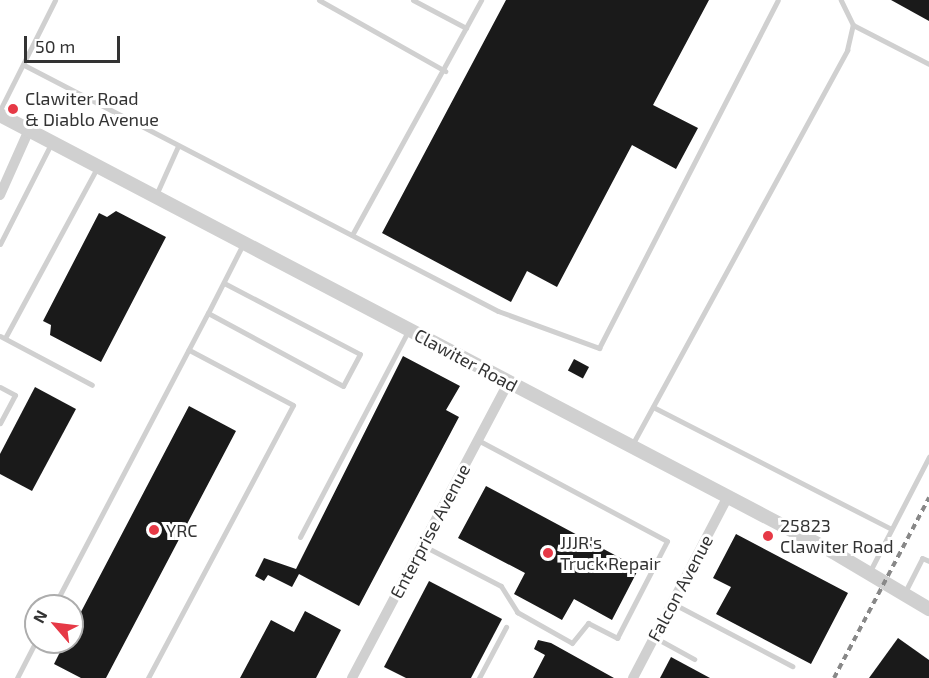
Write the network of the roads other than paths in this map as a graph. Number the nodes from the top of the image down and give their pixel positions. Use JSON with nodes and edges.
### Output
{"nodes":[{"id":1,"x":55,"y":0,"type":"edge"},
{"id":2,"x":319,"y":0,"type":"edge"},
{"id":3,"x":413,"y":0,"type":"edge"},
{"id":4,"x":480,"y":0,"type":"edge"},
{"id":5,"x":778,"y":0,"type":"edge"},
{"id":6,"x":841,"y":0,"type":"edge"},
{"id":7,"x":853,"y":25,"type":"junction"},
{"id":8,"x":466,"y":28,"type":"junction"},
{"id":9,"x":929,"y":64,"type":"edge"},
{"id":10,"x":24,"y":65,"type":"junction"},
{"id":11,"x":445,"y":71,"type":"junction"},
{"id":12,"x":0,"y":110,"type":"edge"},
{"id":13,"x":0,"y":115,"type":"edge"},
{"id":14,"x":28,"y":130,"type":"junction"},
{"id":15,"x":52,"y":142,"type":"junction"},
{"id":16,"x":178,"y":146,"type":"junction"},
{"id":17,"x":98,"y":166,"type":"junction"},
{"id":18,"x":0,"y":195,"type":"edge"},
{"id":19,"x":156,"y":195,"type":"junction"},
{"id":20,"x":352,"y":235,"type":"junction"},
{"id":21,"x":244,"y":243,"type":"junction"},
{"id":22,"x":0,"y":244,"type":"edge"},
{"id":23,"x":224,"y":283,"type":"junction"},
{"id":24,"x":208,"y":314,"type":"junction"},
{"id":25,"x":409,"y":330,"type":"junction"},
{"id":26,"x":2,"y":337,"type":"edge"},
{"id":27,"x":189,"y":350,"type":"junction"},
{"id":28,"x":508,"y":383,"type":"junction"},
{"id":29,"x":92,"y":385,"type":"dead end"},
{"id":30,"x":0,"y":387,"type":"edge"},
{"id":31,"x":653,"y":407,"type":"junction"},
{"id":32,"x":0,"y":423,"type":"edge"},
{"id":33,"x":478,"y":440,"type":"junction"},
{"id":34,"x":631,"y":447,"type":"junction"},
{"id":35,"x":929,"y":457,"type":"edge"},
{"id":36,"x":728,"y":498,"type":"junction"},
{"id":37,"x":891,"y":529,"type":"junction"},
{"id":38,"x":300,"y":537,"type":"dead end"},
{"id":39,"x":422,"y":545,"type":"junction"},
{"id":40,"x":929,"y":561,"type":"edge"},
{"id":41,"x":869,"y":573,"type":"junction"},
{"id":42,"x":60,"y":594,"type":"edge"},
{"id":43,"x":904,"y":594,"type":"junction"},
{"id":44,"x":672,"y":603,"type":"junction"},
{"id":45,"x":929,"y":609,"type":"edge"},
{"id":46,"x":506,"y":627,"type":"dead end"},
{"id":47,"x":654,"y":637,"type":"junction"},
{"id":48,"x":29,"y":654,"type":"edge"},
{"id":49,"x":694,"y":659,"type":"dead end"},
{"id":50,"x":792,"y":666,"type":"dead end"},
{"id":51,"x":17,"y":678,"type":"edge"},
{"id":52,"x":148,"y":678,"type":"edge"},
{"id":53,"x":352,"y":678,"type":"edge"},
{"id":54,"x":479,"y":678,"type":"edge"},
{"id":55,"x":633,"y":678,"type":"edge"}],
"edges":[{"from":1,"to":10,"type":"lane"},
{"from":2,"to":11,"type":"lane"},
{"from":3,"to":8,"type":"lane"},
{"from":4,"to":8,"type":"lane"},
{"from":5,"to":20,"type":"lane"},
{"from":6,"to":7,"type":"lane"},
{"from":7,"to":9,"type":"lane"},
{"from":7,"to":31,"type":"lane"},
{"from":8,"to":11,"type":"lane"},
{"from":10,"to":12,"type":"lane"},
{"from":10,"to":16,"type":"lane"},
{"from":11,"to":20,"type":"lane"},
{"from":13,"to":14,"type":"street","name":"Clawiter Road"},
{"from":14,"to":15,"type":"street","name":"Clawiter Road"},
{"from":14,"to":18,"type":"street"},
{"from":15,"to":17,"type":"street","name":"Clawiter Road"},
{"from":15,"to":22,"type":"lane"},
{"from":16,"to":19,"type":"lane"},
{"from":16,"to":20,"type":"lane"},
{"from":17,"to":19,"type":"street","name":"Clawiter Road"},
{"from":17,"to":26,"type":"lane"},
{"from":19,"to":21,"type":"street","name":"Clawiter Road"},
{"from":21,"to":23,"type":"lane"},
{"from":21,"to":25,"type":"street","name":"Clawiter Road"},
{"from":23,"to":24,"type":"lane"},
{"from":23,"to":24,"type":"lane"},
{"from":24,"to":27,"type":"lane"},
{"from":25,"to":28,"type":"street","name":"Clawiter Road"},
{"from":25,"to":38,"type":"lane"},
{"from":26,"to":29,"type":"lane"},
{"from":27,"to":42,"type":"lane"},
{"from":27,"to":52,"type":"lane"},
{"from":28,"to":33,"type":"street","name":"Enterprise Avenue"},
{"from":28,"to":34,"type":"street","name":"Clawiter Road"},
{"from":30,"to":32,"type":"lane"},
{"from":31,"to":34,"type":"lane"},
{"from":31,"to":37,"type":"lane"},
{"from":33,"to":39,"type":"street","name":"Enterprise Avenue"},
{"from":33,"to":39,"type":"lane"},
{"from":34,"to":36,"type":"street","name":"Clawiter Road"},
{"from":35,"to":37,"type":"lane"},
{"from":36,"to":41,"type":"street","name":"Clawiter Road"},
{"from":36,"to":44,"type":"street","name":"Falcon Avenue"},
{"from":37,"to":41,"type":"lane"},
{"from":39,"to":53,"type":"street","name":"Enterprise Avenue"},
{"from":40,"to":43,"type":"lane"},
{"from":41,"to":43,"type":"street","name":"Clawiter Road"},
{"from":43,"to":45,"type":"street","name":"Clawiter Road"},
{"from":44,"to":47,"type":"street","name":"Falcon Avenue"},
{"from":44,"to":50,"type":"lane"},
{"from":46,"to":54,"type":"lane"},
{"from":47,"to":49,"type":"lane"},
{"from":47,"to":55,"type":"street","name":"Falcon Avenue"},
{"from":48,"to":51,"type":"lane"}]}
